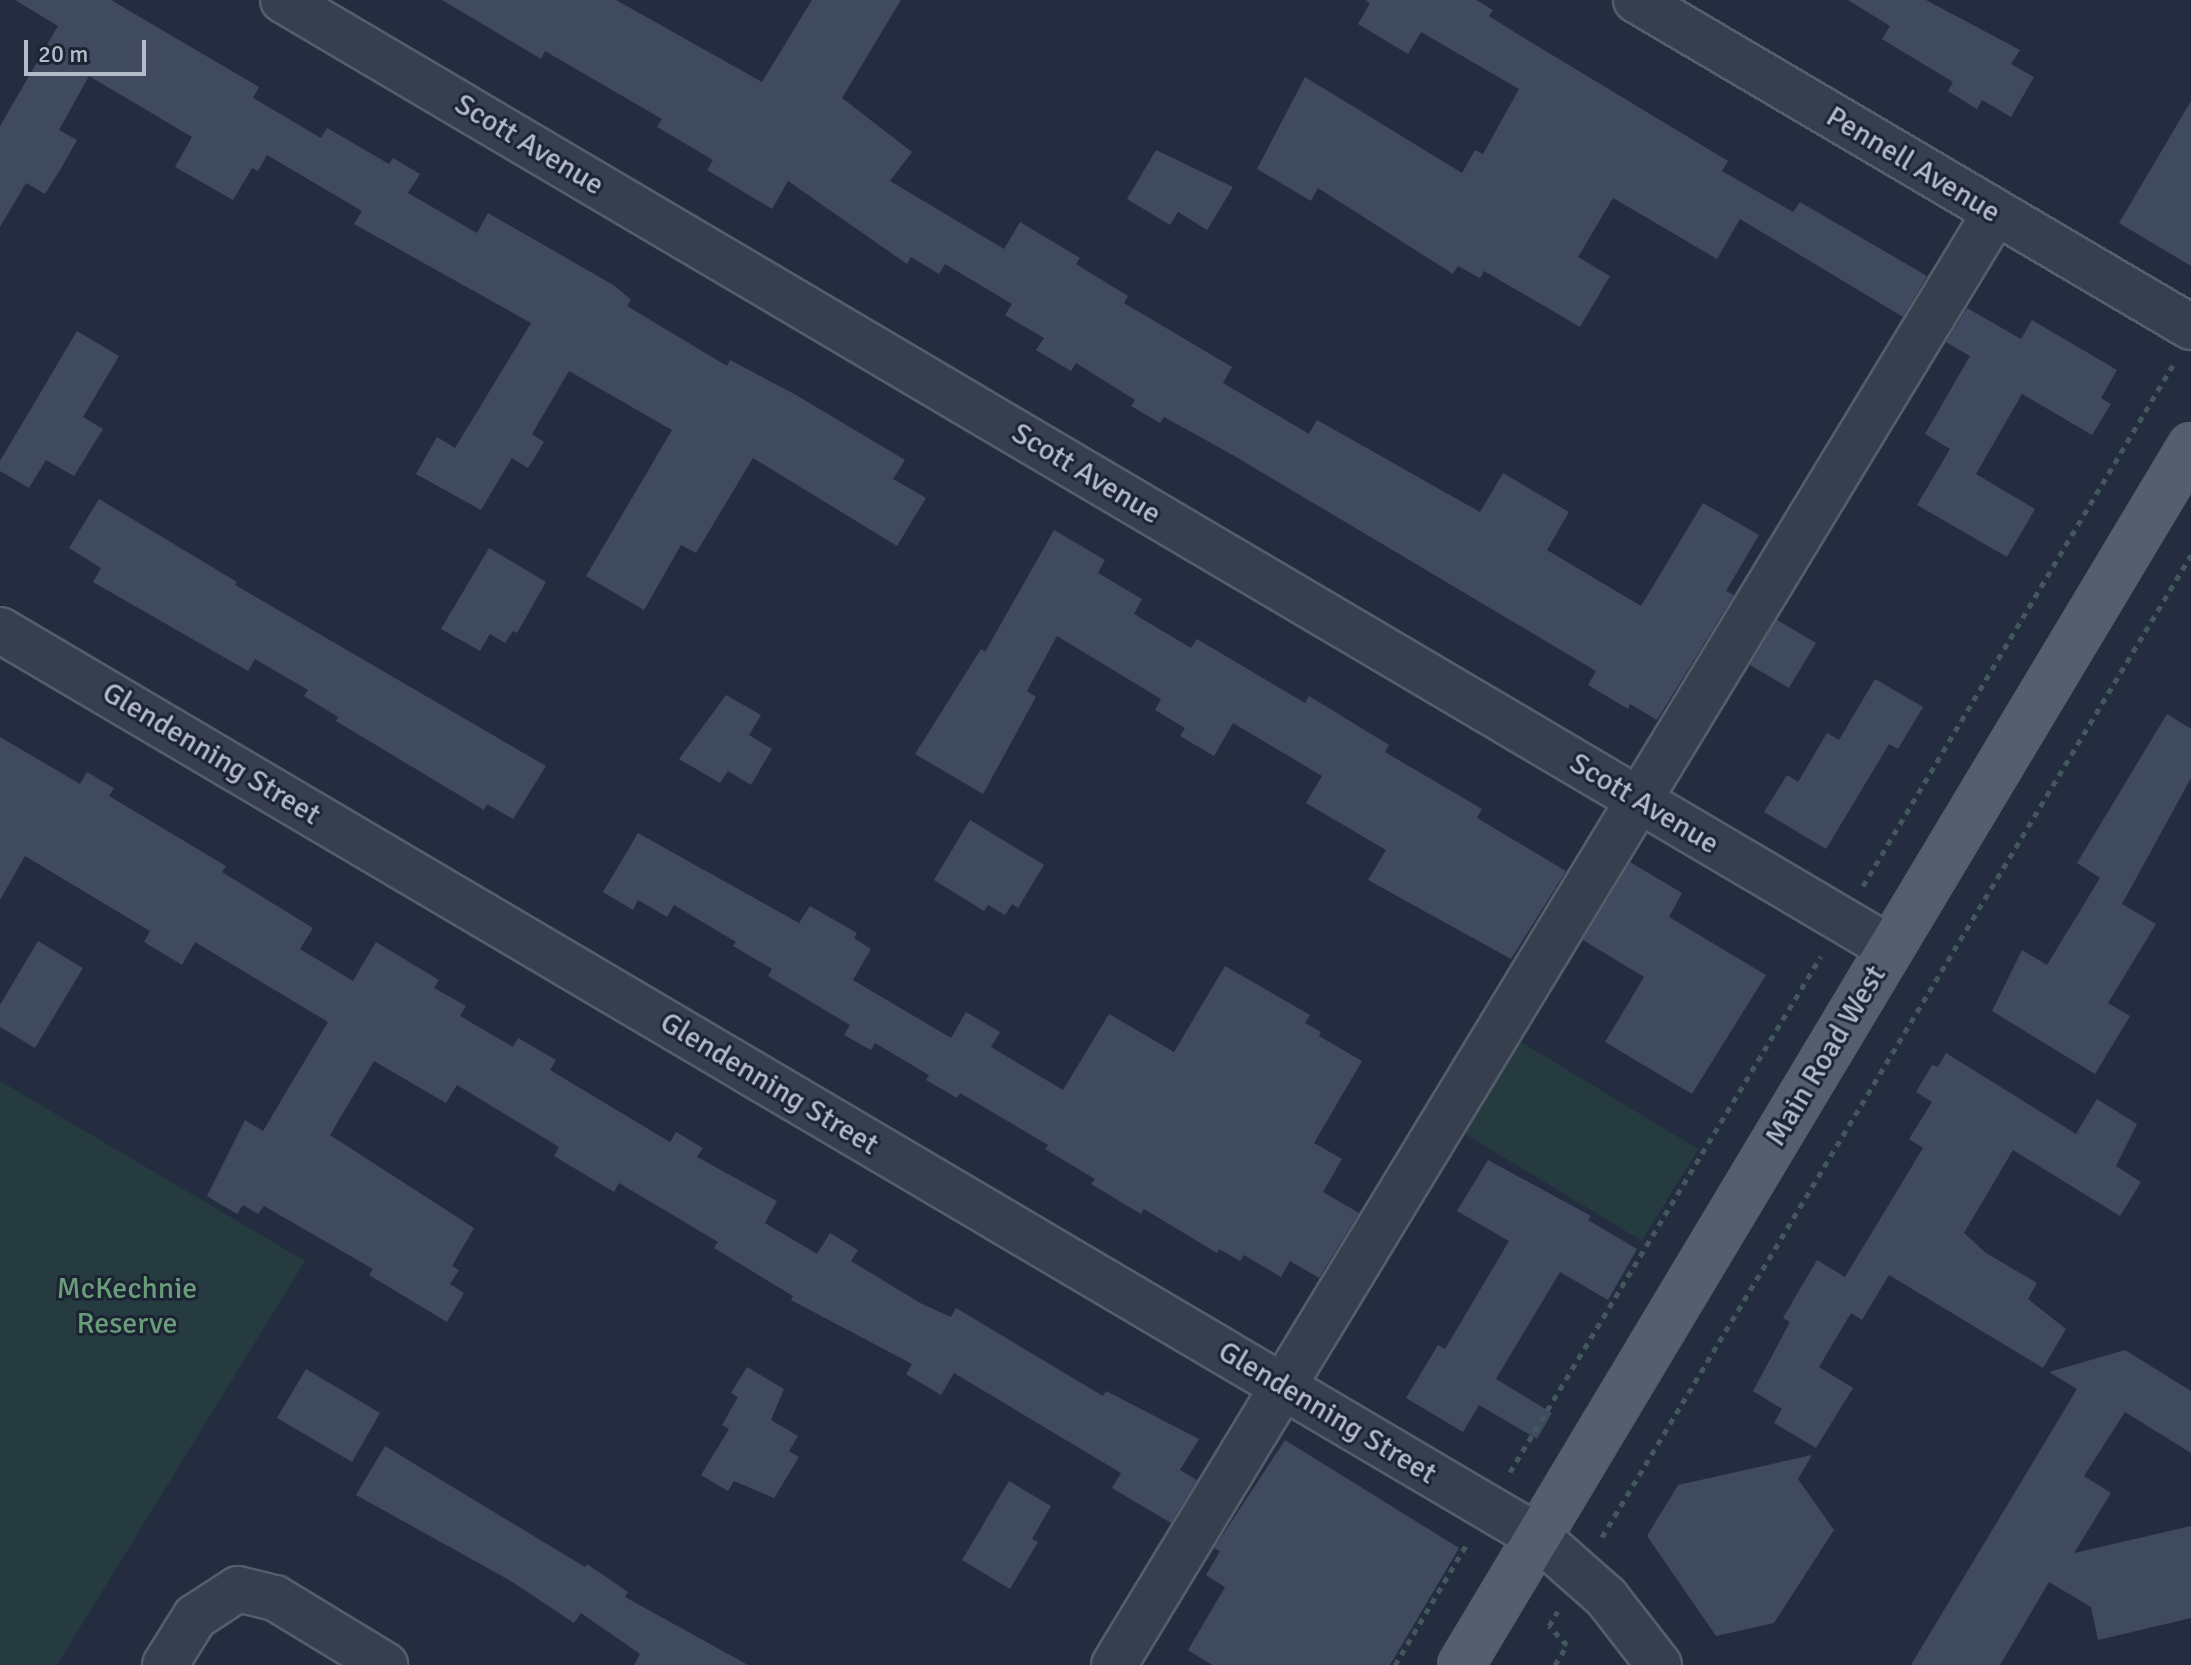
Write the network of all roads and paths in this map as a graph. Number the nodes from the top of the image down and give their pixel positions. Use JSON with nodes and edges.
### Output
{"nodes":[{"id":1,"x":283,"y":0,"type":"edge"},
{"id":2,"x":1636,"y":0,"type":"edge"},
{"id":3,"x":1995,"y":213,"type":"junction"},
{"id":4,"x":2185,"y":341,"type":"edge"},
{"id":5,"x":2191,"y":446,"type":"edge"},
{"id":6,"x":2191,"y":555,"type":"edge"},
{"id":7,"x":0,"y":630,"type":"edge"},
{"id":8,"x":1638,"y":801,"type":"junction"},
{"id":9,"x":1842,"y":921,"type":"junction"},
{"id":10,"x":1890,"y":948,"type":"junction"},
{"id":11,"x":1283,"y":1387,"type":"junction"},
{"id":12,"x":1489,"y":1509,"type":"junction"},
{"id":13,"x":1538,"y":1537,"type":"junction"},
{"id":14,"x":1580,"y":1574,"type":"junction"},
{"id":15,"x":165,"y":1665,"type":"edge"},
{"id":16,"x":385,"y":1665,"type":"edge"},
{"id":17,"x":1114,"y":1665,"type":"edge"},
{"id":18,"x":1395,"y":1665,"type":"edge"},
{"id":19,"x":1461,"y":1665,"type":"edge"},
{"id":20,"x":1555,"y":1665,"type":"edge"},
{"id":21,"x":1659,"y":1665,"type":"edge"}],
"edges":[{"from":1,"to":8,"type":"street","name":"Scott Avenue"},
{"from":2,"to":3,"type":"street","name":"Pennell Avenue"},
{"from":3,"to":4,"type":"street","name":"Pennell Avenue"},
{"from":3,"to":8,"type":"street"},
{"from":4,"to":9,"type":"path"},
{"from":5,"to":10,"type":"main road","name":"Main Road West"},
{"from":6,"to":14,"type":"path"},
{"from":7,"to":11,"type":"street","name":"Glendenning Street"},
{"from":8,"to":9,"type":"street","name":"Scott Avenue"},
{"from":8,"to":11,"type":"street"},
{"from":9,"to":10,"type":"street","name":"Scott Avenue"},
{"from":9,"to":12,"type":"path"},
{"from":10,"to":13,"type":"main road","name":"Main Road West"},
{"from":11,"to":12,"type":"street","name":"Glendenning Street"},
{"from":11,"to":17,"type":"street"},
{"from":12,"to":13,"type":"street","name":"Glendenning Street"},
{"from":12,"to":18,"type":"path"},
{"from":13,"to":14,"type":"street","name":"Glendenning Street"},
{"from":13,"to":19,"type":"main road","name":"Main Road West"},
{"from":14,"to":20,"type":"path"},
{"from":14,"to":21,"type":"street","name":"Glendenning Street"},
{"from":15,"to":16,"type":"street"}]}
